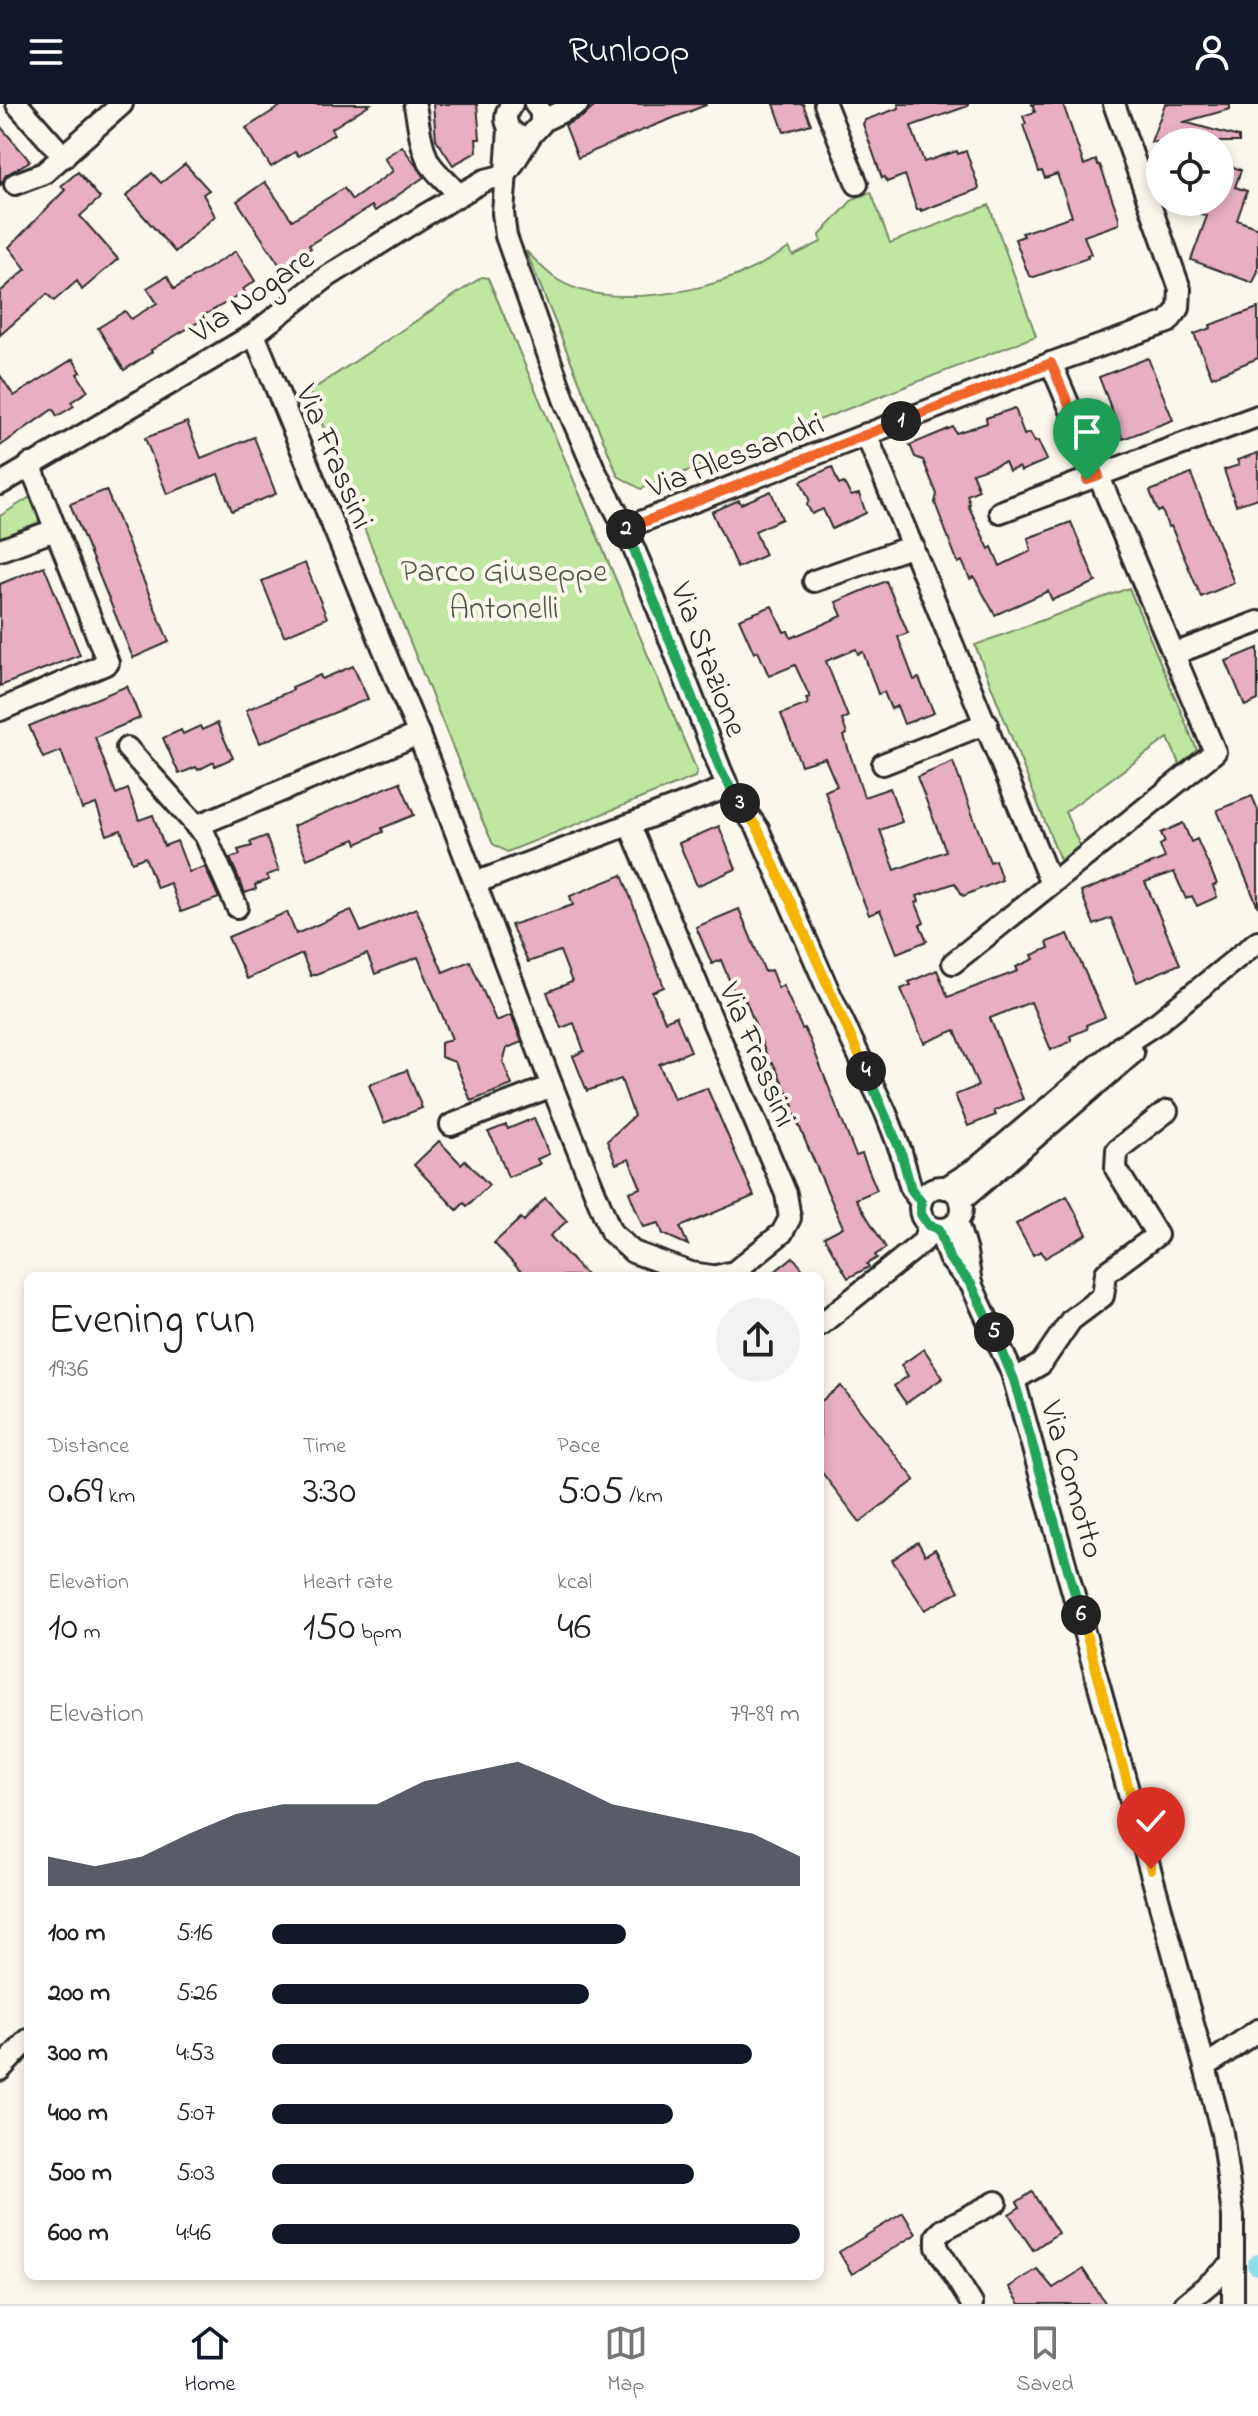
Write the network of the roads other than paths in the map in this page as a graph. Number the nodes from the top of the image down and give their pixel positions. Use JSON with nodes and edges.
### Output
{"nodes":[{"id":1,"x":17,"y":104,"type":"edge"},
{"id":2,"x":122,"y":104,"type":"edge"},
{"id":3,"x":512,"y":104,"type":"edge"},
{"id":4,"x":578,"y":104,"type":"edge"},
{"id":5,"x":825,"y":104,"type":"edge"},
{"id":6,"x":1114,"y":104,"type":"edge"},
{"id":7,"x":415,"y":106,"type":"dead end"},
{"id":8,"x":536,"y":120,"type":"edge"},
{"id":9,"x":509,"y":129,"type":"junction"},
{"id":10,"x":64,"y":157,"type":"junction"},
{"id":11,"x":505,"y":175,"type":"junction"},
{"id":12,"x":15,"y":184,"type":"dead end"},
{"id":13,"x":857,"y":184,"type":"dead end"},
{"id":14,"x":458,"y":195,"type":"junction"},
{"id":15,"x":254,"y":334,"type":"junction"},
{"id":16,"x":1051,"y":363,"type":"junction"},
{"id":17,"x":1258,"y":416,"type":"edge"},
{"id":18,"x":866,"y":434,"type":"junction"},
{"id":19,"x":30,"y":464,"type":"junction"},
{"id":20,"x":1099,"y":476,"type":"junction"},
{"id":21,"x":0,"y":484,"type":"edge"},
{"id":22,"x":1000,"y":512,"type":"dead end"},
{"id":23,"x":625,"y":528,"type":"junction"},
{"id":24,"x":55,"y":530,"type":"junction"},
{"id":25,"x":913,"y":546,"type":"junction"},
{"id":26,"x":0,"y":550,"type":"edge"},
{"id":27,"x":814,"y":581,"type":"dead end"},
{"id":28,"x":1258,"y":622,"type":"edge"},
{"id":29,"x":1174,"y":654,"type":"junction"},
{"id":30,"x":0,"y":710,"type":"edge"},
{"id":31,"x":987,"y":723,"type":"junction"},
{"id":32,"x":419,"y":734,"type":"junction"},
{"id":33,"x":127,"y":748,"type":"dead end"},
{"id":34,"x":883,"y":764,"type":"dead end"},
{"id":35,"x":728,"y":787,"type":"junction"},
{"id":36,"x":196,"y":826,"type":"junction"},
{"id":37,"x":630,"y":826,"type":"junction"},
{"id":38,"x":475,"y":883,"type":"junction"},
{"id":39,"x":1051,"y":884,"type":"junction"},
{"id":40,"x":237,"y":907,"type":"dead end"},
{"id":41,"x":1258,"y":941,"type":"edge"},
{"id":42,"x":953,"y":963,"type":"dead end"},
{"id":43,"x":552,"y":1086,"type":"junction"},
{"id":44,"x":1167,"y":1111,"type":"dead end"},
{"id":45,"x":451,"y":1125,"type":"dead end"},
{"id":46,"x":940,"y":1208,"type":"junction"},
{"id":47,"x":688,"y":1272,"type":"edge"},
{"id":48,"x":734,"y":1272,"type":"edge"},
{"id":49,"x":824,"y":1322,"type":"edge"},
{"id":50,"x":1014,"y":1380,"type":"junction"},
{"id":51,"x":1258,"y":2030,"type":"edge"},
{"id":52,"x":24,"y":2044,"type":"edge"},
{"id":53,"x":1205,"y":2067,"type":"junction"},
{"id":54,"x":0,"y":2070,"type":"edge"},
{"id":55,"x":996,"y":2202,"type":"dead end"},
{"id":56,"x":1233,"y":2264,"type":"junction"},
{"id":57,"x":972,"y":2304,"type":"edge"},
{"id":58,"x":1185,"y":2304,"type":"edge"},
{"id":59,"x":1233,"y":2304,"type":"edge"}],
"edges":[{"from":1,"to":10,"type":"street"},
{"from":2,"to":10,"type":"street"},
{"from":3,"to":9,"type":"street","name":"Via Stazione"},
{"from":4,"to":8,"type":"street"},
{"from":5,"to":13,"type":"street"},
{"from":6,"to":16,"type":"street","name":"Via Alessandri"},
{"from":7,"to":14,"type":"street"},
{"from":8,"to":9,"type":"street"},
{"from":8,"to":11,"type":"street"},
{"from":9,"to":11,"type":"street","name":"Via Stazione"},
{"from":10,"to":12,"type":"street"},
{"from":11,"to":14,"type":"street","name":"Via Nogare"},
{"from":11,"to":23,"type":"street","name":"Via Stazione"},
{"from":14,"to":15,"type":"street","name":"Via Nogare"},
{"from":15,"to":19,"type":"street","name":"Via Nogare"},
{"from":15,"to":32,"type":"street","name":"Via Frassini"},
{"from":16,"to":18,"type":"street","name":"Via Alessandri"},
{"from":16,"to":20,"type":"street"},
{"from":17,"to":20,"type":"street"},
{"from":18,"to":23,"type":"street","name":"Via Alessandri"},
{"from":18,"to":25,"type":"street","name":"Via Alessandri"},
{"from":19,"to":21,"type":"street","name":"Via Nogare"},
{"from":19,"to":24,"type":"street"},
{"from":20,"to":22,"type":"street"},
{"from":20,"to":29,"type":"street"},
{"from":23,"to":35,"type":"street","name":"Via Stazione"},
{"from":24,"to":26,"type":"street"},
{"from":24,"to":30,"type":"street"},
{"from":25,"to":27,"type":"street"},
{"from":25,"to":31,"type":"street","name":"Via Alessandri"},
{"from":28,"to":29,"type":"street"},
{"from":29,"to":39,"type":"street"},
{"from":31,"to":34,"type":"street"},
{"from":31,"to":39,"type":"street","name":"Via Alessandri"},
{"from":32,"to":36,"type":"street"},
{"from":32,"to":38,"type":"street","name":"Via Frassini"},
{"from":33,"to":36,"type":"street"},
{"from":35,"to":37,"type":"street"},
{"from":35,"to":46,"type":"street","name":"Via Stazione"},
{"from":36,"to":40,"type":"street"},
{"from":37,"to":38,"type":"street"},
{"from":37,"to":48,"type":"street","name":"Via Frassini"},
{"from":38,"to":43,"type":"street","name":"Via Frassini"},
{"from":39,"to":42,"type":"street"},
{"from":41,"to":46,"type":"street"},
{"from":43,"to":45,"type":"street"},
{"from":43,"to":47,"type":"street","name":"Via Frassini"},
{"from":44,"to":50,"type":"street"},
{"from":46,"to":49,"type":"street"},
{"from":46,"to":50,"type":"street","name":"Via Comotto"},
{"from":50,"to":53,"type":"street","name":"Via Comotto"},
{"from":51,"to":53,"type":"street"},
{"from":52,"to":54,"type":"street"},
{"from":53,"to":56,"type":"street","name":"Via Comotto"},
{"from":55,"to":57,"type":"street"},
{"from":56,"to":58,"type":"street"},
{"from":56,"to":59,"type":"street","name":"Via Comotto"}]}
